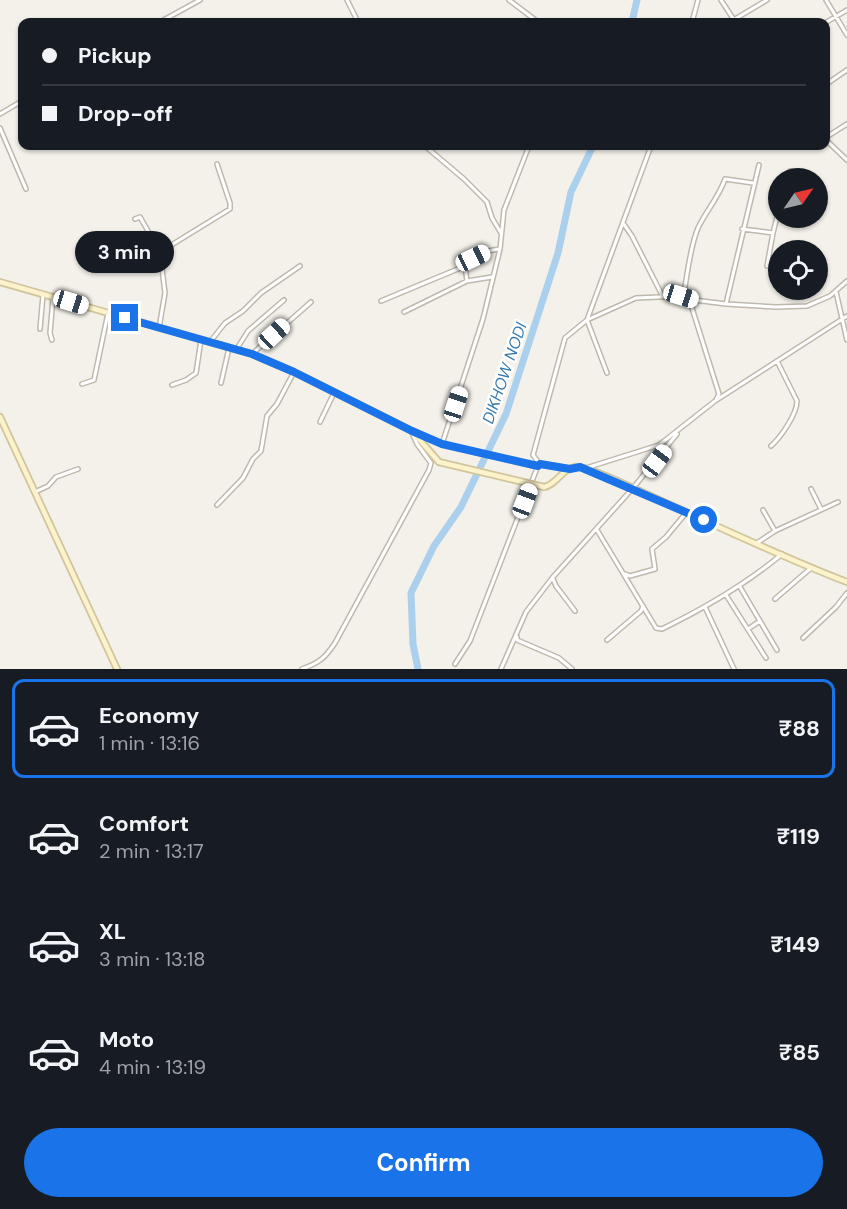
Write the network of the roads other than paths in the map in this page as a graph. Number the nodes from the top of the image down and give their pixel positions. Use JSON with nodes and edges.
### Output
{"nodes":[{"id":1,"x":200,"y":0,"type":"edge"},
{"id":2,"x":347,"y":0,"type":"edge"},
{"id":3,"x":509,"y":0,"type":"edge"},
{"id":4,"x":698,"y":0,"type":"edge"},
{"id":5,"x":721,"y":0,"type":"edge"},
{"id":6,"x":767,"y":0,"type":"edge"},
{"id":7,"x":826,"y":0,"type":"edge"},
{"id":8,"x":847,"y":10,"type":"edge"},
{"id":9,"x":836,"y":17,"type":"junction"},
{"id":10,"x":167,"y":18,"type":"edge"},
{"id":11,"x":356,"y":18,"type":"edge"},
{"id":12,"x":533,"y":18,"type":"edge"},
{"id":13,"x":693,"y":18,"type":"edge"},
{"id":14,"x":730,"y":18,"type":"edge"},
{"id":15,"x":737,"y":18,"type":"edge"},
{"id":16,"x":830,"y":20,"type":"edge"},
{"id":17,"x":847,"y":35,"type":"edge"},
{"id":18,"x":847,"y":70,"type":"edge"},
{"id":19,"x":830,"y":82,"type":"edge"},
{"id":20,"x":18,"y":103,"type":"edge"},
{"id":21,"x":0,"y":114,"type":"edge"},
{"id":22,"x":847,"y":124,"type":"edge"},
{"id":23,"x":0,"y":128,"type":"edge"},
{"id":24,"x":830,"y":136,"type":"edge"},
{"id":25,"x":830,"y":144,"type":"edge"},
{"id":26,"x":430,"y":150,"type":"edge"},
{"id":27,"x":527,"y":150,"type":"edge"},
{"id":28,"x":650,"y":150,"type":"edge"},
{"id":29,"x":847,"y":160,"type":"edge"},
{"id":30,"x":217,"y":164,"type":"dead end"},
{"id":31,"x":759,"y":165,"type":"dead end"},
{"id":32,"x":753,"y":183,"type":"junction"},
{"id":33,"x":26,"y":189,"type":"dead end"},
{"id":34,"x":135,"y":219,"type":"dead end"},
{"id":35,"x":623,"y":223,"type":"junction"},
{"id":36,"x":774,"y":228,"type":"edge"},
{"id":37,"x":742,"y":230,"type":"junction"},
{"id":38,"x":773,"y":233,"type":"junction"},
{"id":39,"x":501,"y":235,"type":"junction"},
{"id":40,"x":500,"y":249,"type":"junction"},
{"id":41,"x":160,"y":252,"type":"junction"},
{"id":42,"x":300,"y":266,"type":"dead end"},
{"id":43,"x":465,"y":266,"type":"junction"},
{"id":44,"x":767,"y":267,"type":"dead end"},
{"id":45,"x":493,"y":277,"type":"junction"},
{"id":46,"x":467,"y":281,"type":"junction"},
{"id":47,"x":847,"y":281,"type":"edge"},
{"id":48,"x":0,"y":282,"type":"edge"},
{"id":49,"x":836,"y":292,"type":"junction"},
{"id":50,"x":44,"y":293,"type":"junction"},
{"id":51,"x":53,"y":296,"type":"junction"},
{"id":52,"x":681,"y":296,"type":"junction"},
{"id":53,"x":663,"y":297,"type":"junction"},
{"id":54,"x":284,"y":300,"type":"dead end"},
{"id":55,"x":694,"y":300,"type":"junction"},
{"id":56,"x":381,"y":301,"type":"dead end"},
{"id":57,"x":311,"y":302,"type":"dead end"},
{"id":58,"x":726,"y":304,"type":"junction"},
{"id":59,"x":404,"y":312,"type":"dead end"},
{"id":60,"x":108,"y":313,"type":"junction"},
{"id":61,"x":847,"y":316,"type":"edge"},
{"id":62,"x":843,"y":319,"type":"junction"},
{"id":63,"x":587,"y":320,"type":"junction"},
{"id":64,"x":159,"y":328,"type":"junction"},
{"id":65,"x":40,"y":329,"type":"dead end"},
{"id":66,"x":201,"y":339,"type":"junction"},
{"id":67,"x":52,"y":340,"type":"dead end"},
{"id":68,"x":847,"y":340,"type":"edge"},
{"id":69,"x":210,"y":342,"type":"junction"},
{"id":70,"x":229,"y":348,"type":"junction"},
{"id":71,"x":236,"y":350,"type":"junction"},
{"id":72,"x":252,"y":354,"type":"junction"},
{"id":73,"x":777,"y":361,"type":"junction"},
{"id":74,"x":294,"y":372,"type":"junction"},
{"id":75,"x":607,"y":374,"type":"dead end"},
{"id":76,"x":221,"y":383,"type":"dead end"},
{"id":77,"x":82,"y":384,"type":"dead end"},
{"id":78,"x":172,"y":385,"type":"dead end"},
{"id":79,"x":334,"y":393,"type":"junction"},
{"id":80,"x":715,"y":401,"type":"junction"},
{"id":81,"x":0,"y":417,"type":"edge"},
{"id":82,"x":320,"y":422,"type":"dead end"},
{"id":83,"x":680,"y":430,"type":"junction"},
{"id":84,"x":412,"y":431,"type":"junction"},
{"id":85,"x":442,"y":444,"type":"junction"},
{"id":86,"x":771,"y":446,"type":"dead end"},
{"id":87,"x":539,"y":465,"type":"junction"},
{"id":88,"x":78,"y":469,"type":"dead end"},
{"id":89,"x":570,"y":469,"type":"junction"},
{"id":90,"x":584,"y":469,"type":"junction"},
{"id":91,"x":633,"y":488,"type":"junction"},
{"id":92,"x":812,"y":489,"type":"dead end"},
{"id":93,"x":35,"y":492,"type":"junction"},
{"id":94,"x":838,"y":501,"type":"dead end"},
{"id":95,"x":217,"y":505,"type":"dead end"},
{"id":96,"x":821,"y":509,"type":"junction"},
{"id":97,"x":763,"y":510,"type":"dead end"},
{"id":98,"x":686,"y":512,"type":"junction"},
{"id":99,"x":597,"y":530,"type":"junction"},
{"id":100,"x":775,"y":531,"type":"junction"},
{"id":101,"x":756,"y":544,"type":"junction"},
{"id":102,"x":782,"y":555,"type":"junction"},
{"id":103,"x":811,"y":568,"type":"junction"},
{"id":104,"x":624,"y":573,"type":"junction"},
{"id":105,"x":553,"y":577,"type":"junction"},
{"id":106,"x":847,"y":582,"type":"edge"},
{"id":107,"x":740,"y":587,"type":"junction"},
{"id":108,"x":847,"y":593,"type":"edge"},
{"id":109,"x":726,"y":595,"type":"junction"},
{"id":110,"x":775,"y":599,"type":"dead end"},
{"id":111,"x":643,"y":606,"type":"junction"},
{"id":112,"x":705,"y":608,"type":"junction"},
{"id":113,"x":575,"y":611,"type":"dead end"},
{"id":114,"x":760,"y":621,"type":"junction"},
{"id":115,"x":748,"y":629,"type":"junction"},
{"id":116,"x":516,"y":635,"type":"junction"},
{"id":117,"x":803,"y":638,"type":"dead end"},
{"id":118,"x":607,"y":640,"type":"dead end"},
{"id":119,"x":777,"y":650,"type":"dead end"},
{"id":120,"x":766,"y":658,"type":"dead end"},
{"id":121,"x":455,"y":664,"type":"dead end"},
{"id":122,"x":502,"y":668,"type":"edge"},
{"id":123,"x":117,"y":669,"type":"edge"},
{"id":124,"x":302,"y":669,"type":"edge"},
{"id":125,"x":572,"y":669,"type":"edge"},
{"id":126,"x":734,"y":669,"type":"edge"}],
"edges":[{"from":1,"to":10,"type":"street"},
{"from":2,"to":11,"type":"street"},
{"from":3,"to":12,"type":"street"},
{"from":4,"to":13,"type":"street"},
{"from":5,"to":14,"type":"street"},
{"from":6,"to":15,"type":"street"},
{"from":7,"to":9,"type":"street"},
{"from":8,"to":9,"type":"street"},
{"from":9,"to":16,"type":"street"},
{"from":9,"to":17,"type":"street"},
{"from":18,"to":19,"type":"street"},
{"from":20,"to":21,"type":"street"},
{"from":22,"to":24,"type":"street"},
{"from":23,"to":33,"type":"street"},
{"from":25,"to":29,"type":"street"},
{"from":26,"to":39,"type":"street"},
{"from":27,"to":39,"type":"street"},
{"from":28,"to":35,"type":"street"},
{"from":30,"to":41,"type":"street"},
{"from":31,"to":32,"type":"street"},
{"from":32,"to":37,"type":"street"},
{"from":32,"to":52,"type":"street"},
{"from":34,"to":41,"type":"street"},
{"from":35,"to":53,"type":"street"},
{"from":35,"to":63,"type":"street"},
{"from":36,"to":38,"type":"street"},
{"from":37,"to":38,"type":"street"},
{"from":37,"to":58,"type":"street"},
{"from":38,"to":44,"type":"street"},
{"from":39,"to":40,"type":"street"},
{"from":40,"to":43,"type":"street"},
{"from":40,"to":45,"type":"street"},
{"from":41,"to":64,"type":"street"},
{"from":42,"to":69,"type":"street"},
{"from":43,"to":46,"type":"street"},
{"from":43,"to":56,"type":"street"},
{"from":45,"to":46,"type":"street"},
{"from":45,"to":85,"type":"street"},
{"from":46,"to":59,"type":"street"},
{"from":47,"to":49,"type":"street"},
{"from":48,"to":50,"type":"main road"},
{"from":49,"to":58,"type":"street"},
{"from":49,"to":62,"type":"street"},
{"from":50,"to":51,"type":"main road"},
{"from":50,"to":65,"type":"street"},
{"from":51,"to":60,"type":"main road"},
{"from":51,"to":67,"type":"street"},
{"from":52,"to":53,"type":"street"},
{"from":52,"to":55,"type":"street"},
{"from":53,"to":63,"type":"street"},
{"from":54,"to":71,"type":"street"},
{"from":55,"to":58,"type":"street"},
{"from":55,"to":80,"type":"street"},
{"from":57,"to":72,"type":"street"},
{"from":60,"to":64,"type":"main road"},
{"from":60,"to":77,"type":"street"},
{"from":61,"to":62,"type":"street"},
{"from":62,"to":68,"type":"street"},
{"from":62,"to":73,"type":"street"},
{"from":63,"to":75,"type":"street"},
{"from":63,"to":87,"type":"street"},
{"from":64,"to":66,"type":"main road"},
{"from":66,"to":69,"type":"main road"},
{"from":66,"to":78,"type":"street"},
{"from":69,"to":70,"type":"main road"},
{"from":70,"to":71,"type":"main road"},
{"from":70,"to":76,"type":"street"},
{"from":71,"to":72,"type":"main road"},
{"from":72,"to":74,"type":"main road"},
{"from":73,"to":80,"type":"street"},
{"from":73,"to":86,"type":"street"},
{"from":74,"to":79,"type":"main road"},
{"from":74,"to":95,"type":"street"},
{"from":79,"to":82,"type":"street"},
{"from":79,"to":84,"type":"main road"},
{"from":80,"to":83,"type":"street"},
{"from":81,"to":93,"type":"main road"},
{"from":83,"to":90,"type":"street"},
{"from":83,"to":91,"type":"street"},
{"from":84,"to":85,"type":"street"},
{"from":84,"to":89,"type":"main road","bridge":true},
{"from":84,"to":124,"type":"street"},
{"from":85,"to":87,"type":"street"},
{"from":87,"to":89,"type":"street"},
{"from":87,"to":121,"type":"street"},
{"from":88,"to":93,"type":"street"},
{"from":89,"to":90,"type":"main road"},
{"from":90,"to":91,"type":"main road"},
{"from":91,"to":98,"type":"main road"},
{"from":91,"to":99,"type":"street"},
{"from":92,"to":96,"type":"street"},
{"from":93,"to":123,"type":"main road"},
{"from":94,"to":96,"type":"street"},
{"from":96,"to":100,"type":"street"},
{"from":97,"to":100,"type":"street"},
{"from":98,"to":101,"type":"main road"},
{"from":98,"to":104,"type":"street"},
{"from":99,"to":104,"type":"street"},
{"from":99,"to":105,"type":"street"},
{"from":100,"to":101,"type":"street"},
{"from":101,"to":102,"type":"main road"},
{"from":102,"to":103,"type":"main road"},
{"from":102,"to":107,"type":"street"},
{"from":103,"to":106,"type":"main road"},
{"from":103,"to":110,"type":"street"},
{"from":104,"to":111,"type":"street"},
{"from":105,"to":113,"type":"street"},
{"from":105,"to":116,"type":"street"},
{"from":107,"to":109,"type":"street"},
{"from":107,"to":114,"type":"street"},
{"from":108,"to":117,"type":"street"},
{"from":109,"to":112,"type":"street"},
{"from":109,"to":115,"type":"street"},
{"from":111,"to":112,"type":"street"},
{"from":111,"to":118,"type":"street"},
{"from":112,"to":126,"type":"street"},
{"from":114,"to":115,"type":"street"},
{"from":114,"to":119,"type":"street"},
{"from":115,"to":120,"type":"street"},
{"from":116,"to":122,"type":"street"},
{"from":116,"to":125,"type":"street"}]}
